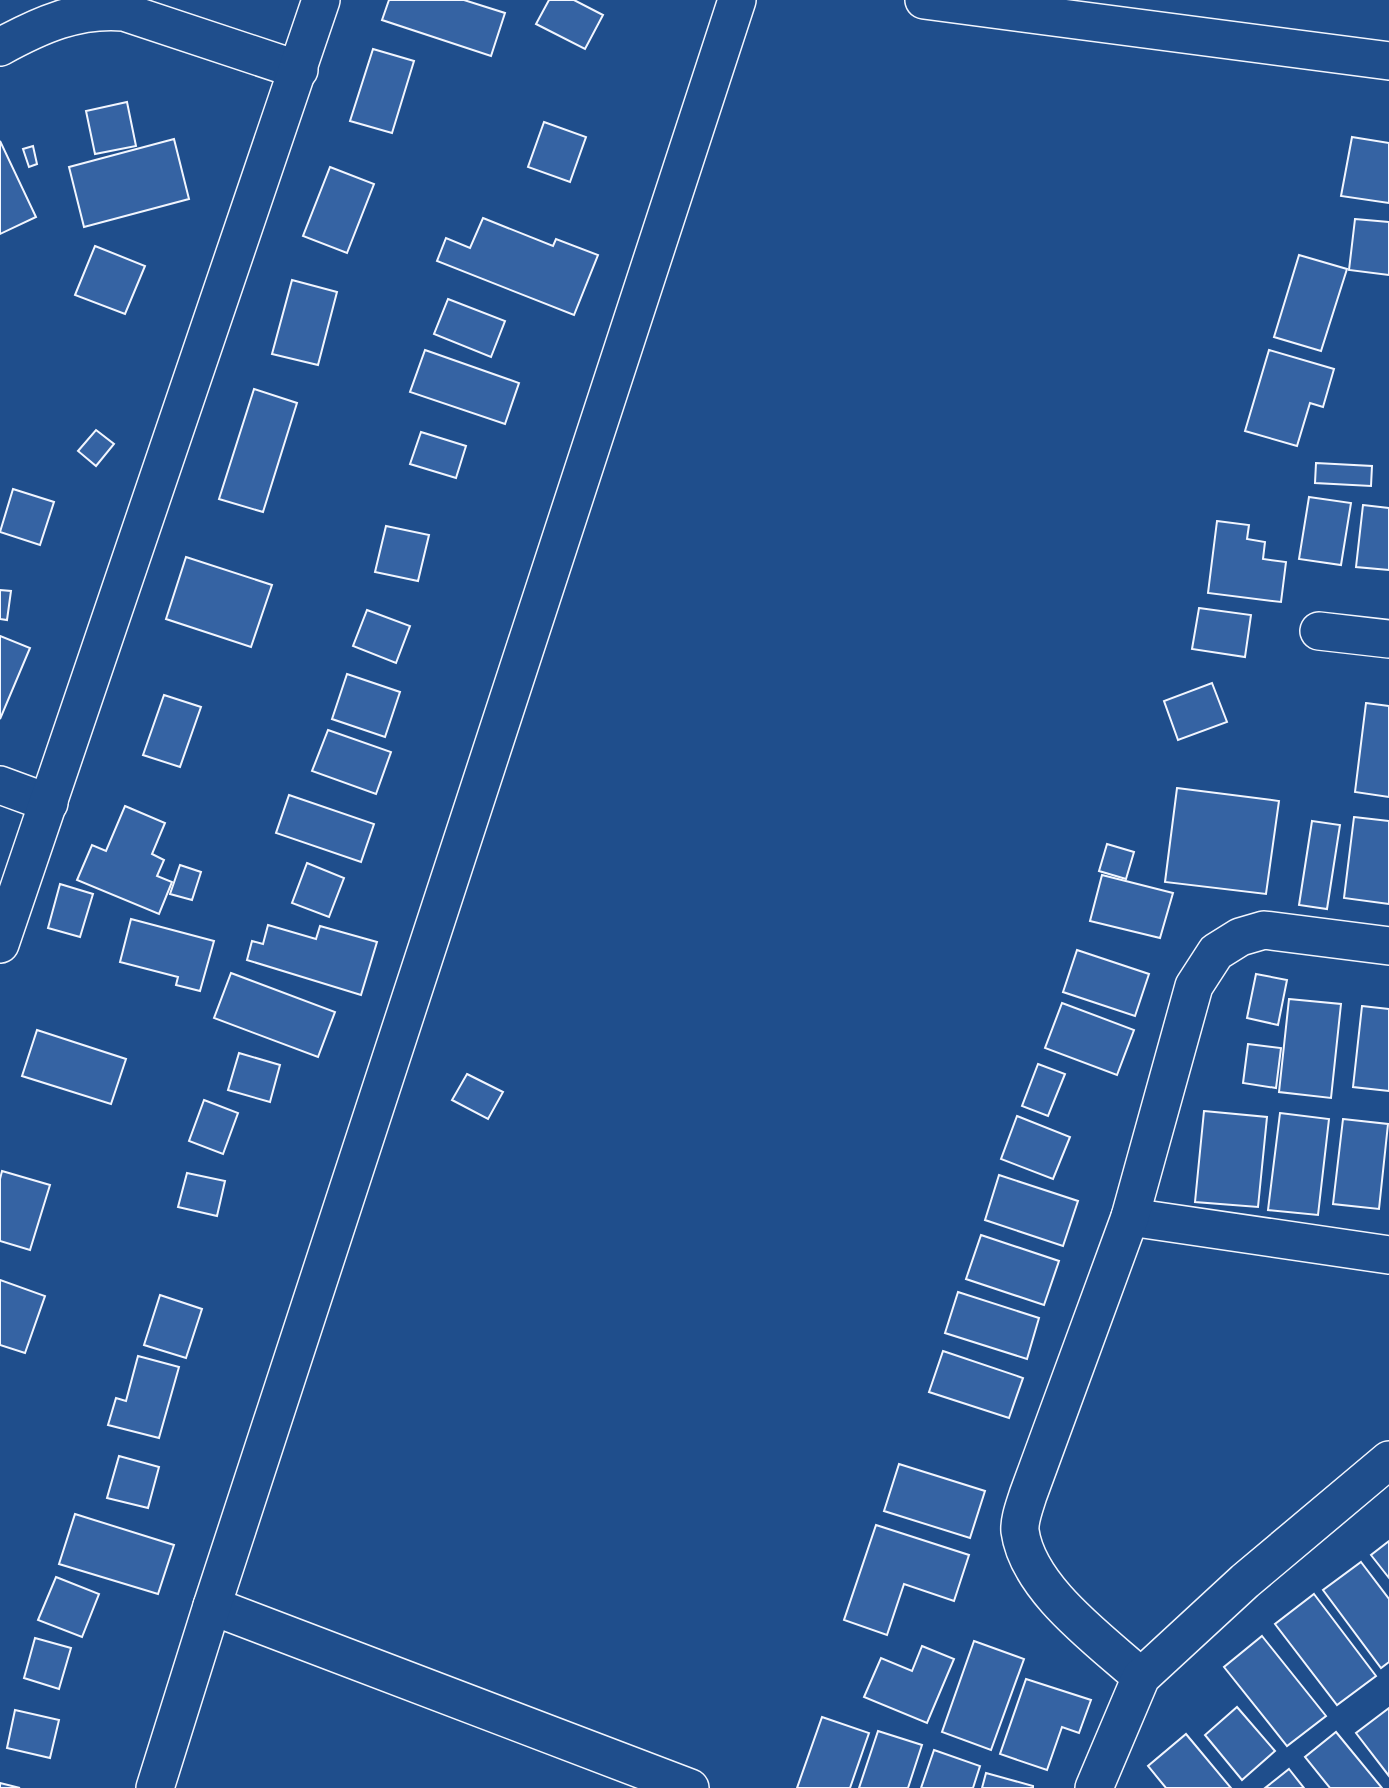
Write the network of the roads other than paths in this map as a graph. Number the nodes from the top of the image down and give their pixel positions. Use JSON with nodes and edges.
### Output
{"nodes":[{"id":1,"x":321,"y":0,"type":"edge"},
{"id":2,"x":737,"y":0,"type":"edge"},
{"id":3,"x":924,"y":0,"type":"edge"},
{"id":4,"x":0,"y":47,"type":"edge"},
{"id":5,"x":1389,"y":61,"type":"edge"},
{"id":6,"x":299,"y":70,"type":"junction"},
{"id":7,"x":1319,"y":631,"type":"dead end"},
{"id":8,"x":1389,"y":639,"type":"edge"},
{"id":9,"x":0,"y":785,"type":"edge"},
{"id":10,"x":49,"y":803,"type":"junction"},
{"id":11,"x":0,"y":944,"type":"edge"},
{"id":12,"x":1389,"y":946,"type":"edge"},
{"id":13,"x":1129,"y":1217,"type":"junction"},
{"id":14,"x":1389,"y":1255,"type":"edge"},
{"id":15,"x":1389,"y":1460,"type":"edge"},
{"id":16,"x":212,"y":1606,"type":"junction"},
{"id":17,"x":1141,"y":1677,"type":"junction"},
{"id":18,"x":155,"y":1788,"type":"edge"},
{"id":19,"x":690,"y":1788,"type":"edge"},
{"id":20,"x":1094,"y":1788,"type":"edge"}],
"edges":[{"from":1,"to":6,"type":"street"},
{"from":2,"to":16,"type":"street"},
{"from":3,"to":5,"type":"street"},
{"from":4,"to":6,"type":"street"},
{"from":6,"to":10,"type":"street"},
{"from":7,"to":8,"type":"street"},
{"from":9,"to":10,"type":"street"},
{"from":10,"to":11,"type":"street"},
{"from":12,"to":13,"type":"street"},
{"from":13,"to":14,"type":"street"},
{"from":13,"to":17,"type":"street"},
{"from":15,"to":17,"type":"street"},
{"from":16,"to":18,"type":"street"},
{"from":16,"to":19,"type":"street"},
{"from":17,"to":20,"type":"street"}]}
